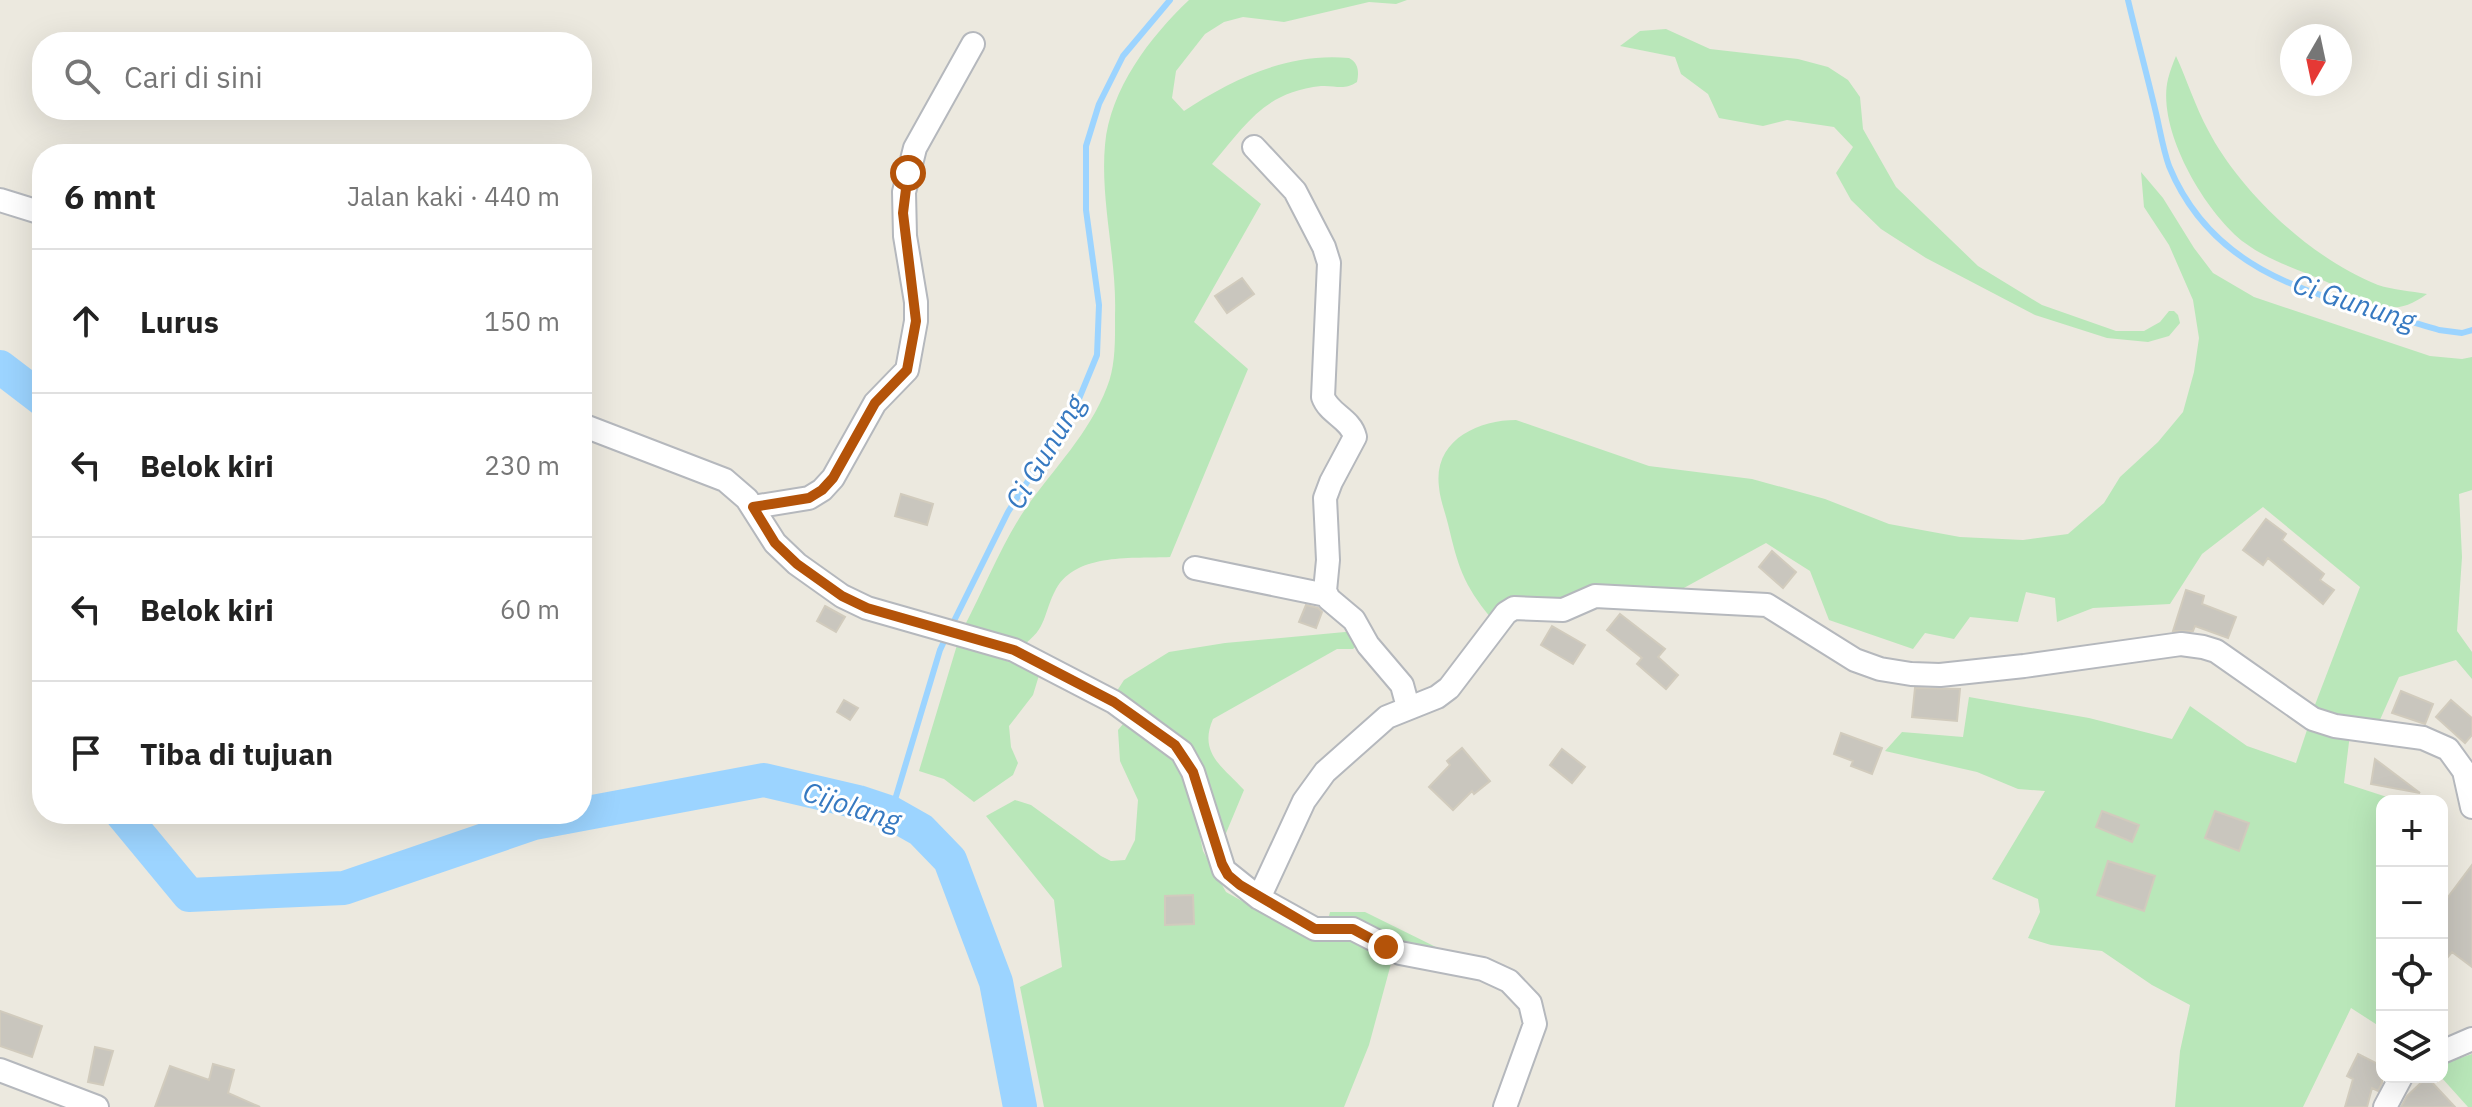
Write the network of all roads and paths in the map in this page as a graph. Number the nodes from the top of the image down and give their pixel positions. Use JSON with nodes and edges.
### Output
{"nodes":[{"id":1,"x":973,"y":44,"type":"dead end"},
{"id":2,"x":1254,"y":147,"type":"dead end"},
{"id":3,"x":0,"y":200,"type":"edge"},
{"id":4,"x":32,"y":210,"type":"edge"},
{"id":5,"x":592,"y":429,"type":"edge"},
{"id":6,"x":753,"y":507,"type":"junction"},
{"id":7,"x":1195,"y":568,"type":"dead end"},
{"id":8,"x":1326,"y":595,"type":"junction"},
{"id":9,"x":1408,"y":707,"type":"junction"},
{"id":10,"x":2472,"y":807,"type":"edge"},
{"id":11,"x":1259,"y":898,"type":"junction"},
{"id":12,"x":2472,"y":1039,"type":"edge"},
{"id":13,"x":2448,"y":1049,"type":"edge"},
{"id":14,"x":0,"y":1070,"type":"edge"},
{"id":15,"x":2398,"y":1083,"type":"edge"},
{"id":16,"x":97,"y":1107,"type":"edge"},
{"id":17,"x":1505,"y":1107,"type":"edge"},
{"id":18,"x":2385,"y":1107,"type":"edge"}],
"edges":[{"from":1,"to":6,"type":"street"},
{"from":2,"to":8,"type":"street"},
{"from":3,"to":4,"type":"street"},
{"from":5,"to":6,"type":"street"},
{"from":6,"to":11,"type":"street"},
{"from":7,"to":8,"type":"street"},
{"from":8,"to":9,"type":"street"},
{"from":9,"to":10,"type":"street"},
{"from":9,"to":11,"type":"street"},
{"from":11,"to":17,"type":"street"},
{"from":12,"to":13,"type":"street"},
{"from":14,"to":16,"type":"street"},
{"from":15,"to":18,"type":"street"}]}
